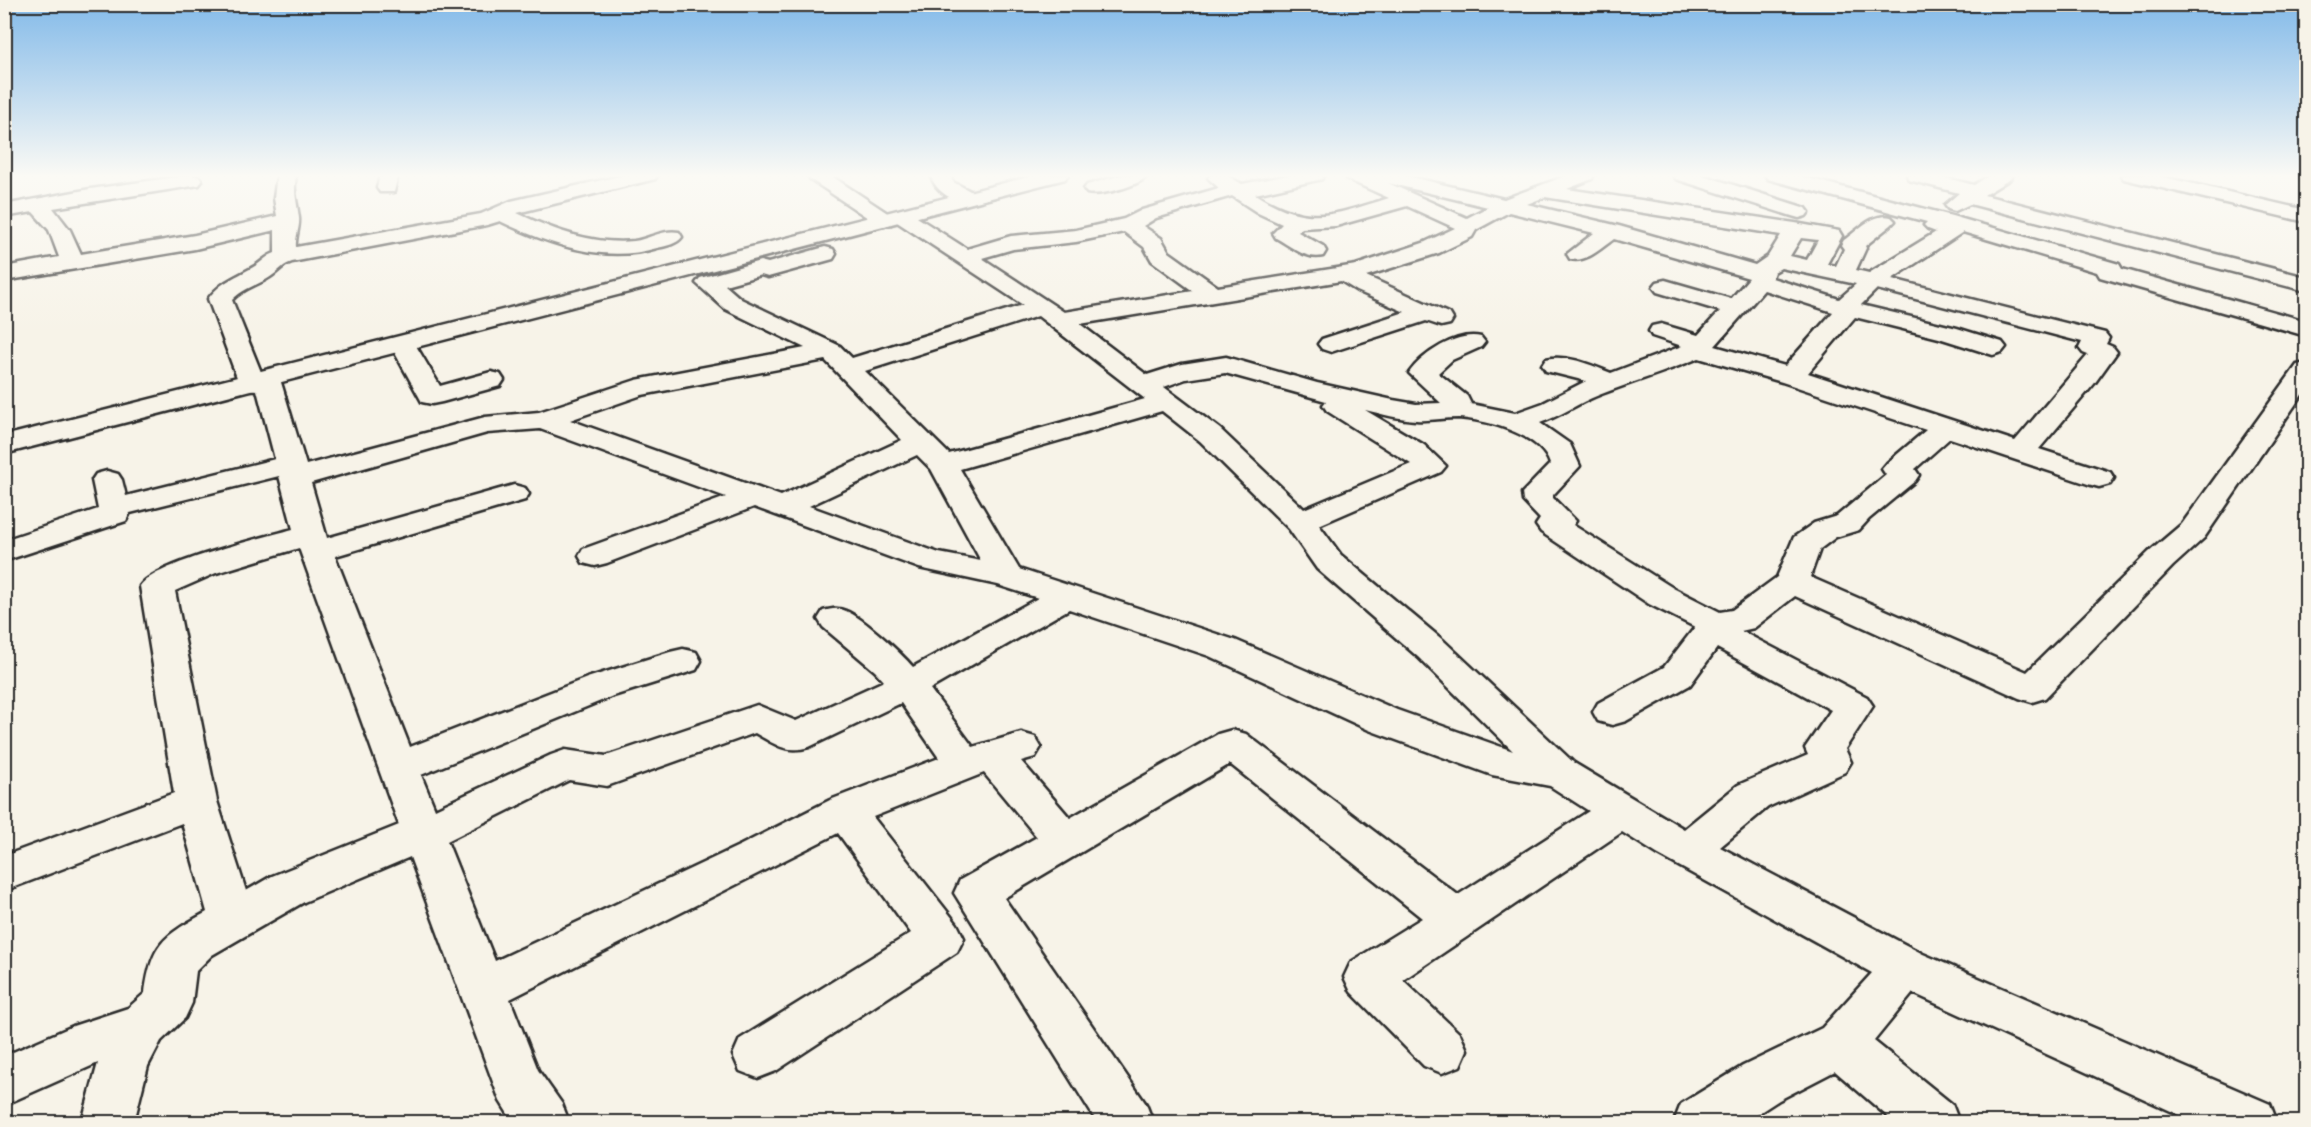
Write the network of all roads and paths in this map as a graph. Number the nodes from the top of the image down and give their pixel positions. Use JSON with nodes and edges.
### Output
{"nodes":[{"id":1,"x":57,"y":228,"type":"edge"},
{"id":2,"x":257,"y":228,"type":"edge"},
{"id":3,"x":287,"y":228,"type":"edge"},
{"id":4,"x":441,"y":228,"type":"edge"},
{"id":5,"x":470,"y":228,"type":"edge"},
{"id":6,"x":540,"y":228,"type":"edge"},
{"id":7,"x":854,"y":228,"type":"edge"},
{"id":8,"x":911,"y":228,"type":"edge"},
{"id":9,"x":1115,"y":228,"type":"edge"},
{"id":10,"x":1133,"y":228,"type":"edge"},
{"id":11,"x":1290,"y":228,"type":"edge"},
{"id":12,"x":1467,"y":228,"type":"edge"},
{"id":13,"x":1597,"y":228,"type":"edge"},
{"id":14,"x":1792,"y":228,"type":"edge"},
{"id":15,"x":1814,"y":228,"type":"edge"},
{"id":16,"x":1875,"y":228,"type":"edge"},
{"id":17,"x":1943,"y":228,"type":"edge"},
{"id":18,"x":1970,"y":228,"type":"edge"},
{"id":19,"x":2095,"y":228,"type":"edge"},
{"id":20,"x":1611,"y":231,"type":"junction"},
{"id":21,"x":671,"y":237,"type":"dead end"},
{"id":22,"x":481,"y":240,"type":"dead end"},
{"id":23,"x":772,"y":248,"type":"junction"},
{"id":24,"x":1315,"y":251,"type":"dead end"},
{"id":25,"x":825,"y":254,"type":"dead end"},
{"id":26,"x":286,"y":256,"type":"junction"},
{"id":27,"x":966,"y":256,"type":"junction"},
{"id":28,"x":1601,"y":260,"type":"dead end"},
{"id":29,"x":71,"y":261,"type":"junction"},
{"id":30,"x":796,"y":267,"type":"junction"},
{"id":31,"x":1814,"y":268,"type":"junction"},
{"id":32,"x":718,"y":271,"type":"junction"},
{"id":33,"x":1766,"y":272,"type":"junction"},
{"id":34,"x":1344,"y":273,"type":"junction"},
{"id":35,"x":4,"y":274,"type":"edge"},
{"id":36,"x":1884,"y":274,"type":"junction"},
{"id":37,"x":1843,"y":275,"type":"junction"},
{"id":38,"x":2307,"y":285,"type":"edge"},
{"id":39,"x":1665,"y":287,"type":"dead end"},
{"id":40,"x":1211,"y":293,"type":"junction"},
{"id":41,"x":1736,"y":308,"type":"junction"},
{"id":42,"x":2051,"y":308,"type":"dead end"},
{"id":43,"x":1849,"y":309,"type":"junction"},
{"id":44,"x":1051,"y":314,"type":"junction"},
{"id":45,"x":2307,"y":329,"type":"edge"},
{"id":46,"x":1661,"y":331,"type":"dead end"},
{"id":47,"x":1472,"y":342,"type":"dead end"},
{"id":48,"x":403,"y":344,"type":"junction"},
{"id":49,"x":1330,"y":344,"type":"dead end"},
{"id":50,"x":1699,"y":347,"type":"junction"},
{"id":51,"x":1993,"y":348,"type":"dead end"},
{"id":52,"x":839,"y":360,"type":"junction"},
{"id":53,"x":1555,"y":365,"type":"dead end"},
{"id":54,"x":2307,"y":371,"type":"edge"},
{"id":55,"x":1791,"y":376,"type":"junction"},
{"id":56,"x":260,"y":381,"type":"junction"},
{"id":57,"x":1610,"y":382,"type":"junction"},
{"id":58,"x":1312,"y":390,"type":"junction"},
{"id":59,"x":1157,"y":392,"type":"junction"},
{"id":60,"x":1459,"y":410,"type":"junction"},
{"id":61,"x":529,"y":421,"type":"junction"},
{"id":62,"x":1517,"y":423,"type":"junction"},
{"id":63,"x":1946,"y":427,"type":"junction"},
{"id":64,"x":920,"y":442,"type":"junction"},
{"id":65,"x":4,"y":445,"type":"edge"},
{"id":66,"x":2021,"y":452,"type":"junction"},
{"id":67,"x":943,"y":465,"type":"junction"},
{"id":68,"x":293,"y":471,"type":"junction"},
{"id":69,"x":2099,"y":478,"type":"dead end"},
{"id":70,"x":514,"y":494,"type":"dead end"},
{"id":71,"x":770,"y":501,"type":"junction"},
{"id":72,"x":1300,"y":522,"type":"junction"},
{"id":73,"x":314,"y":542,"type":"junction"},
{"id":74,"x":4,"y":551,"type":"edge"},
{"id":75,"x":595,"y":556,"type":"dead end"},
{"id":76,"x":1006,"y":576,"type":"junction"},
{"id":77,"x":1792,"y":582,"type":"junction"},
{"id":78,"x":1066,"y":596,"type":"junction"},
{"id":79,"x":835,"y":619,"type":"dead end"},
{"id":80,"x":1716,"y":624,"type":"junction"},
{"id":81,"x":683,"y":661,"type":"dead end"},
{"id":82,"x":908,"y":685,"type":"junction"},
{"id":83,"x":1612,"y":712,"type":"dead end"},
{"id":84,"x":993,"y":756,"type":"junction"},
{"id":85,"x":399,"y":768,"type":"junction"},
{"id":86,"x":1560,"y":773,"type":"junction"},
{"id":87,"x":196,"y":801,"type":"junction"},
{"id":88,"x":1622,"y":811,"type":"junction"},
{"id":89,"x":845,"y":812,"type":"junction"},
{"id":90,"x":424,"y":833,"type":"junction"},
{"id":91,"x":1064,"y":840,"type":"junction"},
{"id":92,"x":1688,"y":850,"type":"junction"},
{"id":93,"x":4,"y":874,"type":"edge"},
{"id":94,"x":1457,"y":920,"type":"junction"},
{"id":95,"x":233,"y":922,"type":"junction"},
{"id":96,"x":1906,"y":968,"type":"junction"},
{"id":97,"x":483,"y":989,"type":"junction"},
{"id":98,"x":144,"y":1025,"type":"junction"},
{"id":99,"x":1840,"y":1044,"type":"junction"},
{"id":100,"x":1442,"y":1050,"type":"dead end"},
{"id":101,"x":758,"y":1055,"type":"dead end"},
{"id":102,"x":4,"y":1081,"type":"edge"},
{"id":103,"x":108,"y":1122,"type":"edge"},
{"id":104,"x":543,"y":1122,"type":"edge"},
{"id":105,"x":1127,"y":1122,"type":"edge"},
{"id":106,"x":1700,"y":1122,"type":"edge"},
{"id":107,"x":1933,"y":1122,"type":"edge"},
{"id":108,"x":2251,"y":1122,"type":"edge"}],
"edges":[{"from":1,"to":29,"type":"street"},
{"from":2,"to":29,"type":"street"},
{"from":3,"to":26,"type":"street"},
{"from":4,"to":26,"type":"street"},
{"from":5,"to":22,"type":"street"},
{"from":6,"to":21,"type":"street"},
{"from":7,"to":23,"type":"street"},
{"from":8,"to":27,"type":"street"},
{"from":9,"to":27,"type":"street"},
{"from":10,"to":40,"type":"street"},
{"from":11,"to":24,"type":"street"},
{"from":12,"to":34,"type":"street"},
{"from":13,"to":20,"type":"street"},
{"from":14,"to":33,"type":"street"},
{"from":15,"to":31,"type":"street"},
{"from":16,"to":37,"type":"street"},
{"from":17,"to":36,"type":"street"},
{"from":18,"to":45,"type":"street"},
{"from":19,"to":38,"type":"street"},
{"from":20,"to":28,"type":"street"},
{"from":20,"to":33,"type":"street"},
{"from":23,"to":30,"type":"street"},
{"from":23,"to":32,"type":"street"},
{"from":25,"to":30,"type":"street"},
{"from":26,"to":56,"type":"street"},
{"from":27,"to":44,"type":"street"},
{"from":29,"to":35,"type":"street"},
{"from":30,"to":32,"type":"street"},
{"from":31,"to":33,"type":"street"},
{"from":31,"to":37,"type":"street"},
{"from":32,"to":48,"type":"street"},
{"from":32,"to":52,"type":"street"},
{"from":33,"to":41,"type":"street"},
{"from":33,"to":43,"type":"street"},
{"from":34,"to":40,"type":"street"},
{"from":34,"to":49,"type":"street"},
{"from":36,"to":37,"type":"street"},
{"from":36,"to":42,"type":"street"},
{"from":36,"to":43,"type":"street"},
{"from":36,"to":66,"type":"street"},
{"from":39,"to":41,"type":"street"},
{"from":40,"to":44,"type":"street"},
{"from":41,"to":50,"type":"street"},
{"from":43,"to":51,"type":"street"},
{"from":43,"to":55,"type":"street"},
{"from":44,"to":52,"type":"street"},
{"from":44,"to":59,"type":"street"},
{"from":46,"to":50,"type":"street"},
{"from":47,"to":60,"type":"street"},
{"from":48,"to":56,"type":"street"},
{"from":48,"to":61,"type":"street"},
{"from":50,"to":55,"type":"street"},
{"from":50,"to":57,"type":"street"},
{"from":52,"to":61,"type":"street"},
{"from":52,"to":64,"type":"street"},
{"from":53,"to":57,"type":"street"},
{"from":54,"to":77,"type":"street"},
{"from":55,"to":63,"type":"street"},
{"from":56,"to":65,"type":"street"},
{"from":56,"to":68,"type":"street"},
{"from":57,"to":62,"type":"street"},
{"from":58,"to":59,"type":"street"},
{"from":58,"to":60,"type":"street"},
{"from":58,"to":72,"type":"street"},
{"from":59,"to":67,"type":"street"},
{"from":59,"to":72,"type":"street"},
{"from":60,"to":62,"type":"street"},
{"from":61,"to":68,"type":"street"},
{"from":61,"to":71,"type":"street"},
{"from":62,"to":80,"type":"street"},
{"from":63,"to":66,"type":"street"},
{"from":63,"to":77,"type":"street"},
{"from":64,"to":67,"type":"street"},
{"from":64,"to":71,"type":"street"},
{"from":66,"to":69,"type":"street"},
{"from":67,"to":76,"type":"street"},
{"from":68,"to":73,"type":"street"},
{"from":68,"to":74,"type":"street"},
{"from":70,"to":73,"type":"street"},
{"from":71,"to":75,"type":"street"},
{"from":71,"to":76,"type":"street"},
{"from":72,"to":86,"type":"street"},
{"from":73,"to":85,"type":"street"},
{"from":73,"to":87,"type":"street"},
{"from":76,"to":78,"type":"street"},
{"from":77,"to":80,"type":"street"},
{"from":78,"to":82,"type":"street"},
{"from":78,"to":86,"type":"street"},
{"from":79,"to":82,"type":"street"},
{"from":80,"to":83,"type":"street"},
{"from":80,"to":92,"type":"street"},
{"from":81,"to":85,"type":"street"},
{"from":82,"to":84,"type":"street"},
{"from":82,"to":90,"type":"street"},
{"from":84,"to":89,"type":"street"},
{"from":84,"to":91,"type":"street"},
{"from":85,"to":90,"type":"street"},
{"from":86,"to":88,"type":"street"},
{"from":87,"to":93,"type":"street"},
{"from":87,"to":95,"type":"street"},
{"from":88,"to":92,"type":"street"},
{"from":88,"to":94,"type":"street"},
{"from":89,"to":97,"type":"street"},
{"from":89,"to":101,"type":"street"},
{"from":90,"to":95,"type":"street"},
{"from":90,"to":97,"type":"street"},
{"from":91,"to":94,"type":"street"},
{"from":91,"to":105,"type":"street"},
{"from":92,"to":96,"type":"street"},
{"from":94,"to":100,"type":"street"},
{"from":95,"to":98,"type":"street"},
{"from":96,"to":99,"type":"street"},
{"from":96,"to":108,"type":"street"},
{"from":97,"to":104,"type":"street"},
{"from":98,"to":102,"type":"street"},
{"from":98,"to":103,"type":"street"},
{"from":99,"to":106,"type":"street"},
{"from":99,"to":107,"type":"street"}]}
